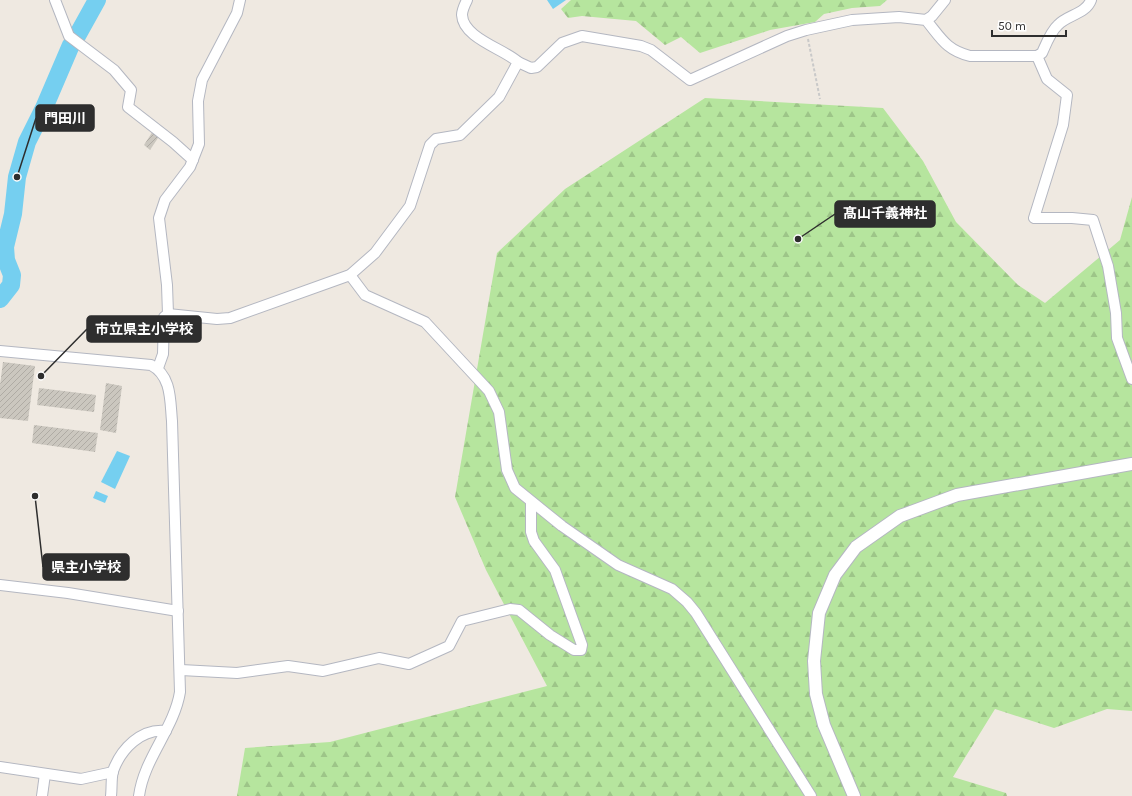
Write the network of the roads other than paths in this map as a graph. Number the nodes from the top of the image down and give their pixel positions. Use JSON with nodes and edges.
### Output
{"nodes":[{"id":1,"x":55,"y":0,"type":"edge"},
{"id":2,"x":240,"y":0,"type":"edge"},
{"id":3,"x":467,"y":0,"type":"edge"},
{"id":4,"x":945,"y":0,"type":"edge"},
{"id":5,"x":1091,"y":0,"type":"edge"},
{"id":6,"x":926,"y":20,"type":"junction"},
{"id":7,"x":1038,"y":56,"type":"junction"},
{"id":8,"x":518,"y":62,"type":"junction"},
{"id":9,"x":193,"y":160,"type":"junction"},
{"id":10,"x":350,"y":275,"type":"junction"},
{"id":11,"x":168,"y":314,"type":"junction"},
{"id":12,"x":0,"y":350,"type":"edge"},
{"id":13,"x":158,"y":368,"type":"junction"},
{"id":14,"x":1132,"y":379,"type":"edge"},
{"id":15,"x":1132,"y":464,"type":"edge"},
{"id":16,"x":531,"y":502,"type":"junction"},
{"id":17,"x":0,"y":585,"type":"edge"},
{"id":18,"x":178,"y":611,"type":"junction"},
{"id":19,"x":181,"y":670,"type":"junction"},
{"id":20,"x":166,"y":732,"type":"junction"},
{"id":21,"x":0,"y":767,"type":"edge"},
{"id":22,"x":113,"y":772,"type":"junction"},
{"id":23,"x":45,"y":774,"type":"junction"},
{"id":24,"x":42,"y":796,"type":"edge"},
{"id":25,"x":111,"y":796,"type":"edge"},
{"id":26,"x":139,"y":796,"type":"edge"},
{"id":27,"x":811,"y":796,"type":"edge"},
{"id":28,"x":854,"y":796,"type":"edge"}],
"edges":[{"from":1,"to":9,"type":"street"},
{"from":2,"to":9,"type":"street"},
{"from":3,"to":8,"type":"street"},
{"from":4,"to":6,"type":"street"},
{"from":5,"to":7,"type":"street"},
{"from":6,"to":7,"type":"street"},
{"from":6,"to":8,"type":"street"},
{"from":7,"to":14,"type":"street"},
{"from":8,"to":10,"type":"street"},
{"from":9,"to":11,"type":"street"},
{"from":10,"to":11,"type":"street"},
{"from":10,"to":16,"type":"street"},
{"from":11,"to":13,"type":"street"},
{"from":12,"to":13,"type":"street"},
{"from":13,"to":18,"type":"street"},
{"from":15,"to":28,"type":"street"},
{"from":16,"to":19,"type":"street"},
{"from":16,"to":27,"type":"street"},
{"from":17,"to":18,"type":"street"},
{"from":18,"to":19,"type":"street"},
{"from":19,"to":20,"type":"street"},
{"from":20,"to":22,"type":"street"},
{"from":20,"to":26,"type":"street"},
{"from":21,"to":23,"type":"street"},
{"from":22,"to":23,"type":"street"},
{"from":22,"to":25,"type":"street"},
{"from":23,"to":24,"type":"street"}]}
